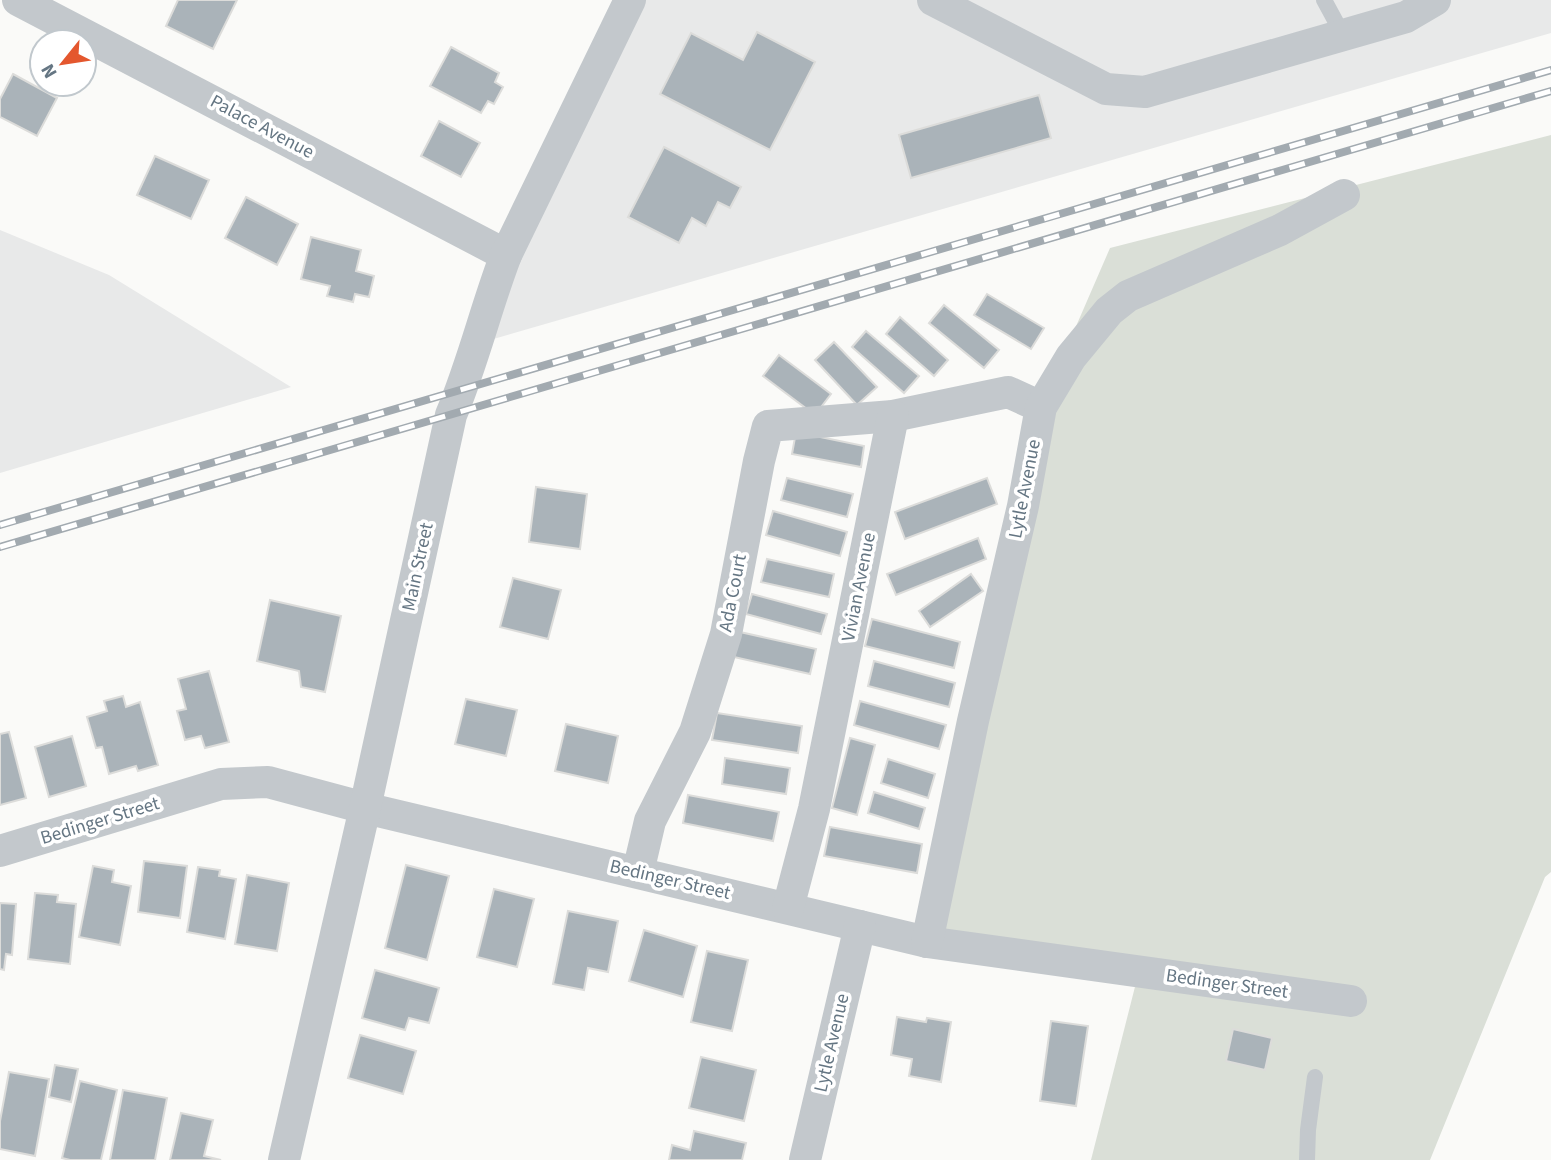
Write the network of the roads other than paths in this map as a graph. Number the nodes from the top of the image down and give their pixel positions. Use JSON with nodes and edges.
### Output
{"nodes":[{"id":1,"x":18,"y":0,"type":"edge"},
{"id":2,"x":630,"y":0,"type":"edge"},
{"id":3,"x":933,"y":0,"type":"edge"},
{"id":4,"x":1324,"y":0,"type":"edge"},
{"id":5,"x":1435,"y":0,"type":"edge"},
{"id":6,"x":1343,"y":35,"type":"junction"},
{"id":7,"x":1344,"y":195,"type":"dead end"},
{"id":8,"x":506,"y":255,"type":"junction"},
{"id":9,"x":1041,"y":407,"type":"junction"},
{"id":10,"x":893,"y":416,"type":"junction"},
{"id":11,"x":365,"y":808,"type":"junction"},
{"id":12,"x":0,"y":851,"type":"edge"},
{"id":13,"x":638,"y":873,"type":"junction"},
{"id":14,"x":788,"y":908,"type":"junction"},
{"id":15,"x":860,"y":926,"type":"junction"},
{"id":16,"x":928,"y":942,"type":"junction"},
{"id":17,"x":1351,"y":1001,"type":"dead end"},
{"id":18,"x":1315,"y":1077,"type":"dead end"},
{"id":19,"x":284,"y":1160,"type":"edge"},
{"id":20,"x":805,"y":1160,"type":"edge"},
{"id":21,"x":1307,"y":1160,"type":"edge"}],
"edges":[{"from":1,"to":8,"type":"street","name":"Palace Avenue"},
{"from":2,"to":8,"type":"street","name":"Main Street"},
{"from":3,"to":6,"type":"street"},
{"from":4,"to":6,"type":"lane"},
{"from":5,"to":6,"type":"street"},
{"from":7,"to":9,"type":"street","name":"Lytle Avenue"},
{"from":8,"to":11,"type":"street","name":"Main Street"},
{"from":9,"to":10,"type":"street"},
{"from":9,"to":16,"type":"street","name":"Lytle Avenue"},
{"from":10,"to":13,"type":"street","name":"Ada Court"},
{"from":10,"to":14,"type":"street","name":"Vivian Avenue"},
{"from":11,"to":12,"type":"street","name":"Bedinger Street"},
{"from":11,"to":13,"type":"street","name":"Bedinger Street"},
{"from":11,"to":19,"type":"street","name":"Main Street"},
{"from":13,"to":14,"type":"street","name":"Bedinger Street"},
{"from":14,"to":15,"type":"street","name":"Bedinger Street"},
{"from":15,"to":16,"type":"street","name":"Bedinger Street"},
{"from":15,"to":20,"type":"street","name":"Lytle Avenue"},
{"from":16,"to":17,"type":"street","name":"Bedinger Street"},
{"from":18,"to":21,"type":"lane"}]}
